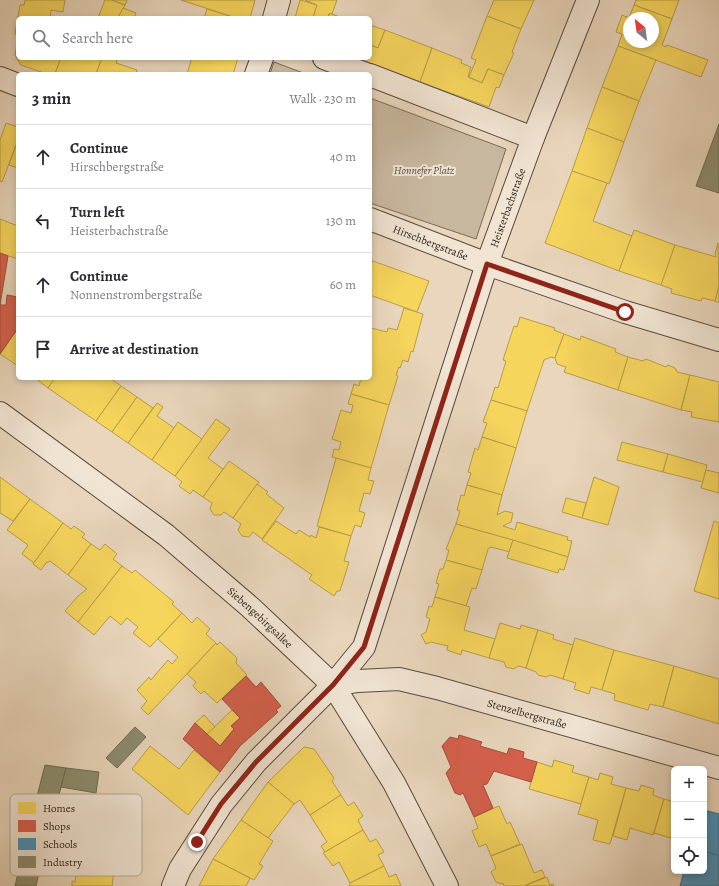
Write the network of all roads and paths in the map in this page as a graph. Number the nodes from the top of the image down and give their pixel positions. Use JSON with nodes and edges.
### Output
{"nodes":[{"id":1,"x":279,"y":0,"type":"edge"},
{"id":2,"x":588,"y":0,"type":"edge"},
{"id":3,"x":275,"y":16,"type":"edge"},
{"id":4,"x":261,"y":60,"type":"edge"},
{"id":5,"x":329,"y":60,"type":"edge"},
{"id":6,"x":257,"y":72,"type":"edge"},
{"id":7,"x":361,"y":72,"type":"edge"},
{"id":8,"x":372,"y":76,"type":"edge"},
{"id":9,"x":0,"y":78,"type":"edge"},
{"id":10,"x":16,"y":84,"type":"edge"},
{"id":11,"x":533,"y":138,"type":"junction"},
{"id":12,"x":372,"y":220,"type":"edge"},
{"id":13,"x":487,"y":264,"type":"junction"},
{"id":14,"x":719,"y":340,"type":"edge"},
{"id":15,"x":0,"y":413,"type":"edge"},
{"id":16,"x":333,"y":685,"type":"junction"},
{"id":17,"x":719,"y":768,"type":"edge"},
{"id":18,"x":173,"y":886,"type":"edge"},
{"id":19,"x":448,"y":886,"type":"edge"}],
"edges":[{"from":1,"to":3,"type":"street"},
{"from":2,"to":11,"type":"street","name":"Heisterbachstraße"},
{"from":4,"to":6,"type":"street"},
{"from":5,"to":7,"type":"street"},
{"from":8,"to":11,"type":"street"},
{"from":9,"to":10,"type":"street"},
{"from":11,"to":13,"type":"street","name":"Heisterbachstraße"},
{"from":12,"to":13,"type":"street","name":"Hirschbergstraße"},
{"from":13,"to":14,"type":"street","name":"Hirschbergstraße"},
{"from":13,"to":16,"type":"street","name":"Heisterbachstraße"},
{"from":15,"to":16,"type":"street","name":"Siebengebirgsallee"},
{"from":16,"to":17,"type":"street","name":"Stenzelbergstraße"},
{"from":16,"to":18,"type":"street","name":"Heisterbachstraße"},
{"from":16,"to":19,"type":"street","name":"Siebengebirgsallee"}]}
